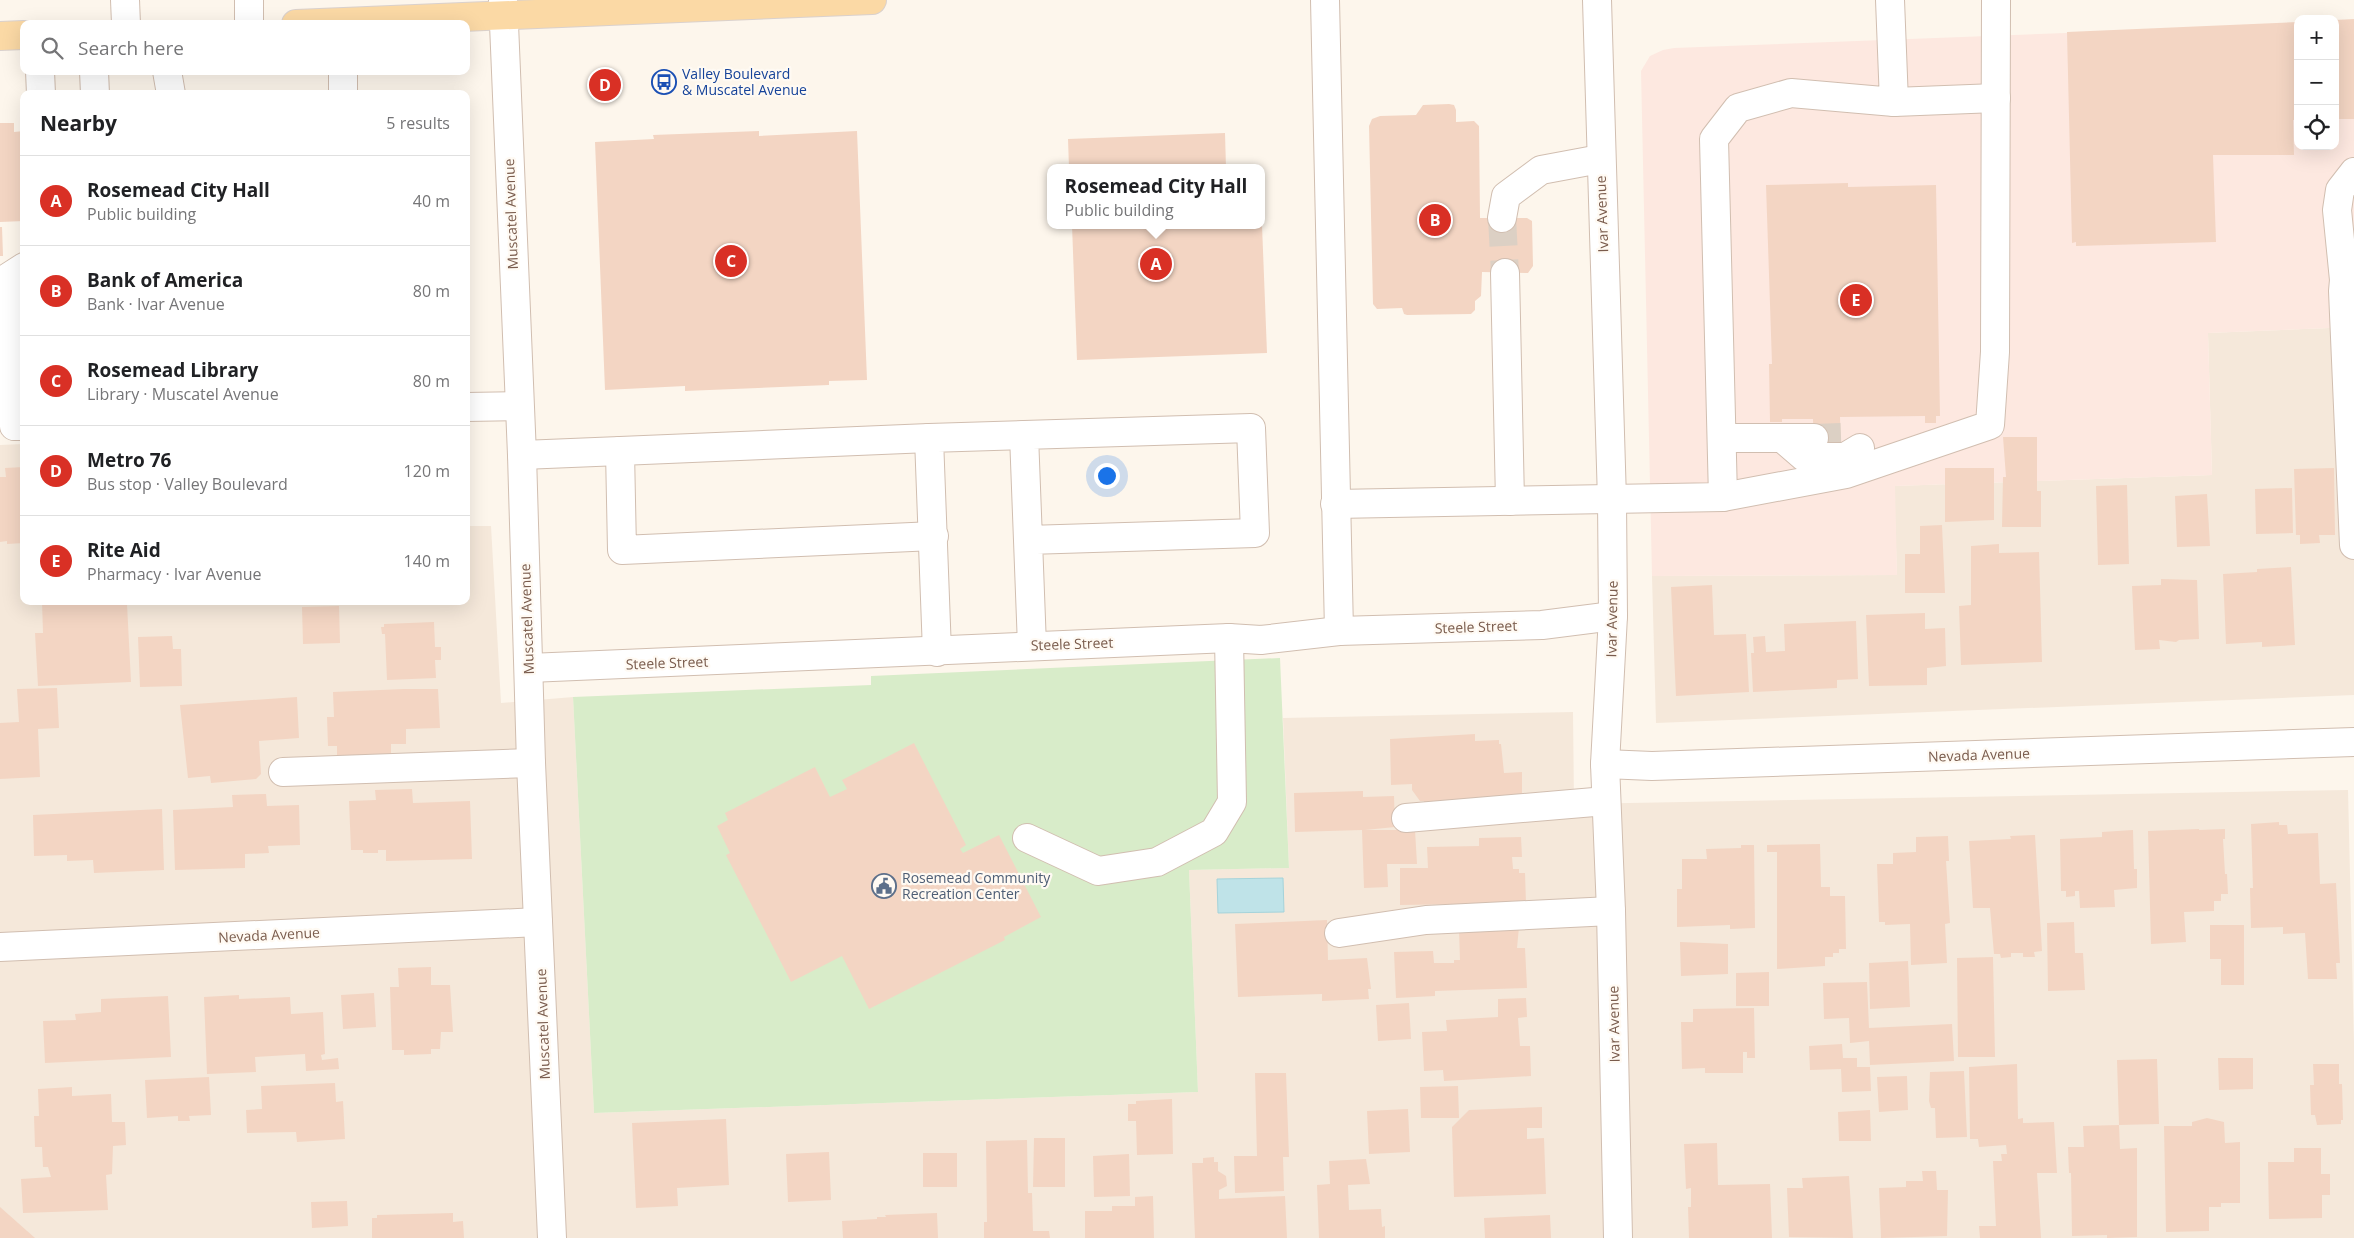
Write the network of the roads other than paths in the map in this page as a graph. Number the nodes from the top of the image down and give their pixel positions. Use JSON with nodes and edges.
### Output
{"nodes":[{"id":1,"x":125,"y":0,"type":"edge"},
{"id":2,"x":249,"y":0,"type":"edge"},
{"id":3,"x":872,"y":0,"type":"edge"},
{"id":4,"x":1325,"y":0,"type":"edge"},
{"id":5,"x":1597,"y":0,"type":"edge"},
{"id":6,"x":1890,"y":0,"type":"edge"},
{"id":7,"x":1996,"y":0,"type":"edge"},
{"id":8,"x":817,"y":1,"type":"edge"},
{"id":9,"x":503,"y":8,"type":"edge"},
{"id":10,"x":126,"y":20,"type":"edge"},
{"id":11,"x":249,"y":20,"type":"edge"},
{"id":12,"x":373,"y":20,"type":"edge"},
{"id":13,"x":20,"y":35,"type":"edge"},
{"id":14,"x":0,"y":36,"type":"edge"},
{"id":15,"x":40,"y":75,"type":"edge"},
{"id":16,"x":94,"y":75,"type":"edge"},
{"id":17,"x":168,"y":75,"type":"edge"},
{"id":18,"x":343,"y":75,"type":"edge"},
{"id":19,"x":41,"y":90,"type":"edge"},
{"id":20,"x":95,"y":90,"type":"edge"},
{"id":21,"x":170,"y":90,"type":"edge"},
{"id":22,"x":343,"y":90,"type":"edge"},
{"id":23,"x":1996,"y":98,"type":"junction"},
{"id":24,"x":1894,"y":102,"type":"junction"},
{"id":25,"x":1600,"y":158,"type":"junction"},
{"id":26,"x":2354,"y":172,"type":"edge"},
{"id":27,"x":1502,"y":218,"type":"tunnel mouth"},
{"id":28,"x":20,"y":270,"type":"edge"},
{"id":29,"x":1505,"y":273,"type":"tunnel mouth"},
{"id":30,"x":2349,"y":280,"type":"edge"},
{"id":31,"x":519,"y":406,"type":"junction"},
{"id":32,"x":470,"y":407,"type":"edge"},
{"id":33,"x":20,"y":426,"type":"edge"},
{"id":34,"x":1024,"y":436,"type":"junction"},
{"id":35,"x":929,"y":438,"type":"junction"},
{"id":36,"x":1722,"y":438,"type":"junction"},
{"id":37,"x":1782,"y":438,"type":"junction"},
{"id":38,"x":1814,"y":438,"type":"tunnel mouth"},
{"id":39,"x":1859,"y":450,"type":"junction"},
{"id":40,"x":620,"y":451,"type":"junction"},
{"id":41,"x":522,"y":455,"type":"junction"},
{"id":42,"x":1723,"y":497,"type":"junction"},
{"id":43,"x":1612,"y":500,"type":"junction"},
{"id":44,"x":1510,"y":501,"type":"junction"},
{"id":45,"x":1335,"y":504,"type":"junction"},
{"id":46,"x":934,"y":536,"type":"junction"},
{"id":47,"x":1028,"y":540,"type":"junction"},
{"id":48,"x":2354,"y":545,"type":"edge"},
{"id":49,"x":1613,"y":616,"type":"junction"},
{"id":50,"x":1339,"y":631,"type":"junction"},
{"id":51,"x":1229,"y":638,"type":"junction"},
{"id":52,"x":1032,"y":646,"type":"junction"},
{"id":53,"x":937,"y":652,"type":"junction"},
{"id":54,"x":529,"y":668,"type":"junction"},
{"id":55,"x":2354,"y":742,"type":"edge"},
{"id":56,"x":531,"y":763,"type":"junction"},
{"id":57,"x":1605,"y":764,"type":"junction"},
{"id":58,"x":283,"y":772,"type":"dead end"},
{"id":59,"x":1606,"y":801,"type":"junction"},
{"id":60,"x":1406,"y":818,"type":"dead end"},
{"id":61,"x":1027,"y":838,"type":"dead end"},
{"id":62,"x":1611,"y":911,"type":"junction"},
{"id":63,"x":538,"y":922,"type":"junction"},
{"id":64,"x":1339,"y":932,"type":"dead end"},
{"id":65,"x":0,"y":947,"type":"edge"},
{"id":66,"x":552,"y":1238,"type":"edge"},
{"id":67,"x":1618,"y":1238,"type":"edge"}],
"edges":[{"from":1,"to":10,"type":"street"},
{"from":2,"to":11,"type":"street"},
{"from":3,"to":8,"type":"main road"},
{"from":4,"to":45,"type":"street"},
{"from":5,"to":25,"type":"street","name":"Ivar Avenue"},
{"from":6,"to":24,"type":"street"},
{"from":7,"to":23,"type":"street"},
{"from":8,"to":9,"type":"main road"},
{"from":9,"to":12,"type":"main road"},
{"from":9,"to":31,"type":"street","name":"Muscatel Avenue"},
{"from":13,"to":14,"type":"main road"},
{"from":15,"to":19,"type":"street"},
{"from":16,"to":20,"type":"street"},
{"from":17,"to":21,"type":"street"},
{"from":18,"to":22,"type":"street"},
{"from":23,"to":24,"type":"street"},
{"from":23,"to":39,"type":"street"},
{"from":24,"to":36,"type":"street"},
{"from":25,"to":27,"type":"street"},
{"from":25,"to":43,"type":"street","name":"Ivar Avenue"},
{"from":26,"to":30,"type":"street"},
{"from":28,"to":33,"type":"street"},
{"from":29,"to":44,"type":"street"},
{"from":30,"to":48,"type":"street"},
{"from":31,"to":32,"type":"street"},
{"from":31,"to":41,"type":"street","name":"Muscatel Avenue"},
{"from":34,"to":35,"type":"street"},
{"from":34,"to":47,"type":"street"},
{"from":34,"to":47,"type":"street"},
{"from":35,"to":40,"type":"street"},
{"from":35,"to":46,"type":"street"},
{"from":36,"to":37,"type":"street"},
{"from":36,"to":42,"type":"street"},
{"from":37,"to":38,"type":"street"},
{"from":37,"to":39,"type":"street"},
{"from":39,"to":42,"type":"street"},
{"from":40,"to":41,"type":"street"},
{"from":40,"to":46,"type":"street"},
{"from":41,"to":54,"type":"street","name":"Muscatel Avenue"},
{"from":42,"to":43,"type":"street"},
{"from":43,"to":44,"type":"street"},
{"from":43,"to":49,"type":"street","name":"Ivar Avenue"},
{"from":44,"to":45,"type":"street"},
{"from":45,"to":50,"type":"street"},
{"from":46,"to":53,"type":"street"},
{"from":47,"to":52,"type":"street"},
{"from":49,"to":50,"type":"street","name":"Steele Street"},
{"from":49,"to":57,"type":"street","name":"Ivar Avenue"},
{"from":50,"to":51,"type":"street","name":"Steele Street"},
{"from":51,"to":52,"type":"street","name":"Steele Street"},
{"from":51,"to":61,"type":"street"},
{"from":52,"to":53,"type":"street","name":"Steele Street"},
{"from":53,"to":54,"type":"street","name":"Steele Street"},
{"from":54,"to":56,"type":"street","name":"Muscatel Avenue"},
{"from":55,"to":57,"type":"street","name":"Nevada Avenue"},
{"from":56,"to":58,"type":"street"},
{"from":56,"to":63,"type":"street","name":"Muscatel Avenue"},
{"from":57,"to":59,"type":"street","name":"Ivar Avenue"},
{"from":59,"to":60,"type":"street"},
{"from":59,"to":62,"type":"street","name":"Ivar Avenue"},
{"from":62,"to":64,"type":"street"},
{"from":62,"to":67,"type":"street","name":"Ivar Avenue"},
{"from":63,"to":65,"type":"street","name":"Nevada Avenue"},
{"from":63,"to":66,"type":"street","name":"Muscatel Avenue"}]}
